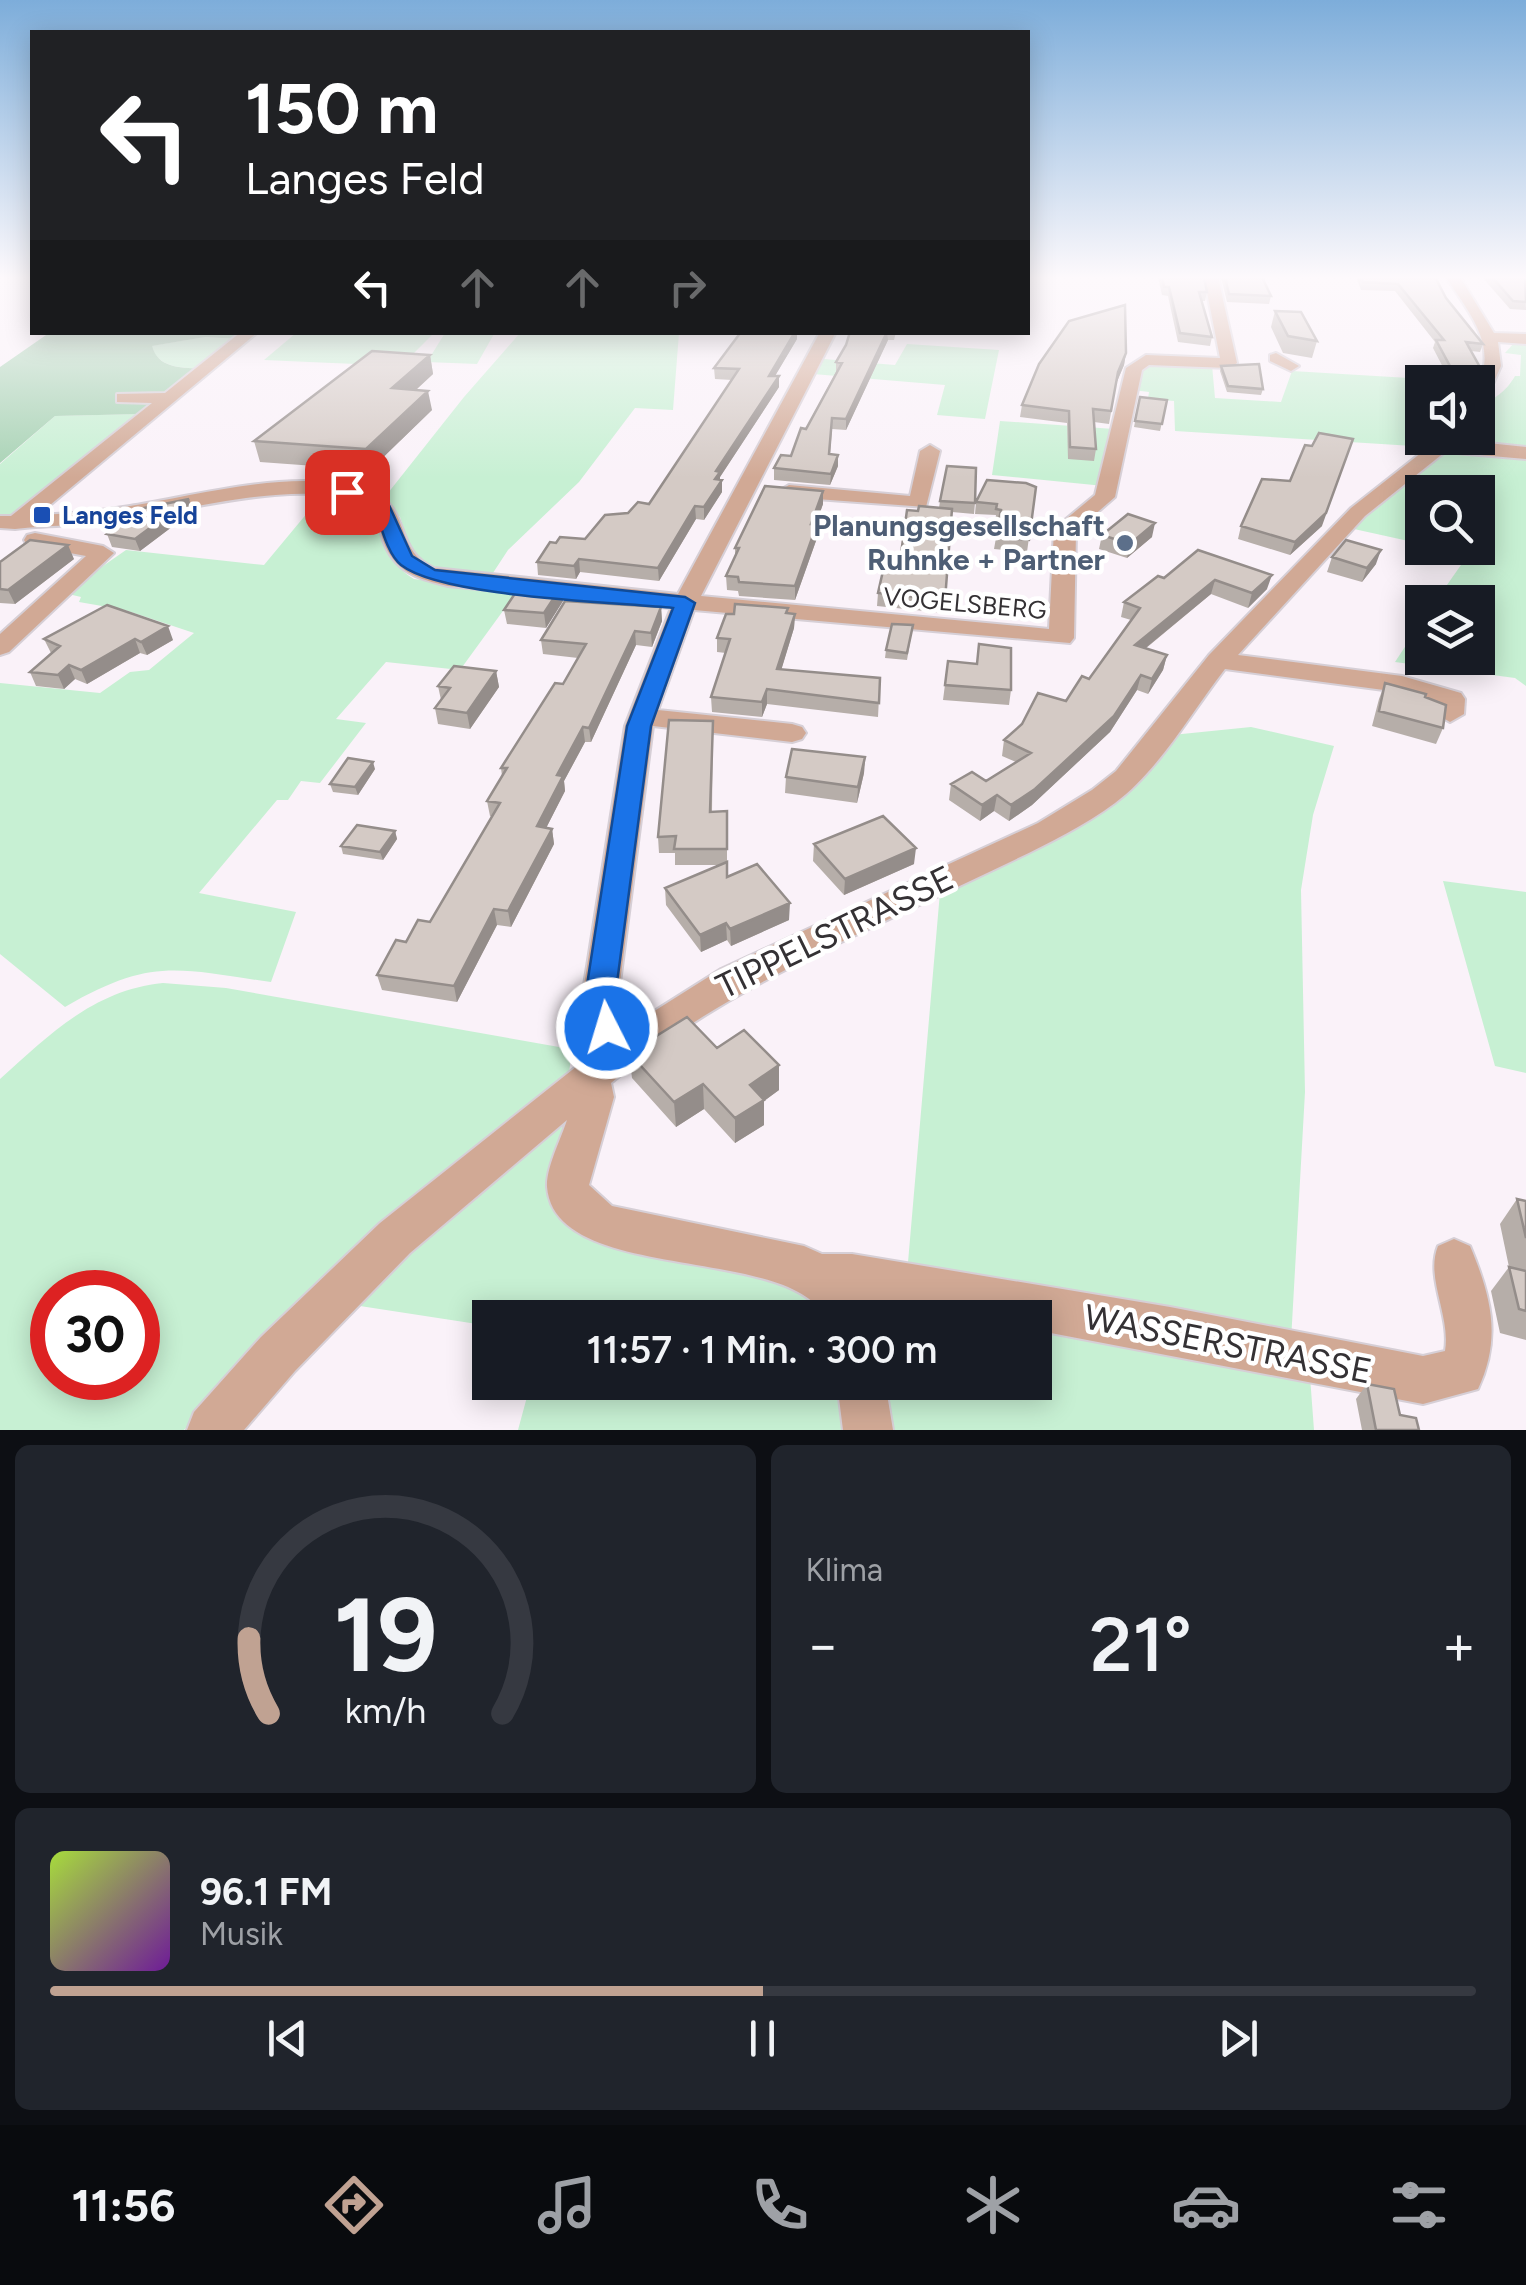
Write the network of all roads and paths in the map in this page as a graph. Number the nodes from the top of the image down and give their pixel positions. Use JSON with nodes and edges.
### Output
{"nodes":[{"id":1,"x":236,"y":344,"type":"edge"},
{"id":2,"x":822,"y":344,"type":"edge"},
{"id":3,"x":1225,"y":344,"type":"edge"},
{"id":4,"x":124,"y":398,"type":"dead end"},
{"id":5,"x":169,"y":398,"type":"junction"},
{"id":6,"x":1495,"y":449,"type":"edge"},
{"id":7,"x":930,"y":451,"type":"dead end"},
{"id":8,"x":1526,"y":453,"type":"edge"},
{"id":9,"x":1430,"y":455,"type":"edge"},
{"id":10,"x":748,"y":487,"type":"junction"},
{"id":11,"x":8,"y":522,"type":"edge"},
{"id":12,"x":685,"y":603,"type":"junction"},
{"id":13,"x":0,"y":647,"type":"edge"},
{"id":14,"x":1218,"y":660,"type":"junction"},
{"id":15,"x":1450,"y":714,"type":"edge"},
{"id":16,"x":642,"y":716,"type":"junction"},
{"id":17,"x":792,"y":734,"type":"dead end"},
{"id":18,"x":625,"y":1049,"type":"junction"},
{"id":19,"x":591,"y":1076,"type":"junction"},
{"id":20,"x":1454,"y":1261,"type":"dead end"},
{"id":21,"x":819,"y":1276,"type":"junction"},
{"id":22,"x":840,"y":1300,"type":"edge"},
{"id":23,"x":864,"y":1400,"type":"edge"},
{"id":24,"x":212,"y":1430,"type":"edge"},
{"id":25,"x":868,"y":1430,"type":"edge"}],
"edges":[{"from":1,"to":5,"type":"street"},
{"from":2,"to":10,"type":"street"},
{"from":3,"to":12,"type":"street","name":"VOGELSBERG"},
{"from":4,"to":5,"type":"street"},
{"from":5,"to":11,"type":"street"},
{"from":6,"to":8,"type":"street"},
{"from":7,"to":10,"type":"street"},
{"from":9,"to":14,"type":"street","name":"TIPPELSTRASSE"},
{"from":10,"to":12,"type":"street"},
{"from":11,"to":12,"type":"street"},
{"from":11,"to":13,"type":"street"},
{"from":12,"to":16,"type":"street"},
{"from":14,"to":15,"type":"street"},
{"from":14,"to":18,"type":"street","name":"TIPPELSTRASSE"},
{"from":16,"to":17,"type":"street"},
{"from":16,"to":18,"type":"street"},
{"from":18,"to":19,"type":"street","name":"TIPPELSTRASSE"},
{"from":19,"to":21,"type":"street","name":"WASSERSTRASSE"},
{"from":19,"to":24,"type":"street","name":"TIPPELSTRASSE"},
{"from":20,"to":21,"type":"street","name":"WASSERSTRASSE"},
{"from":21,"to":22,"type":"street"},
{"from":23,"to":25,"type":"street"}]}
